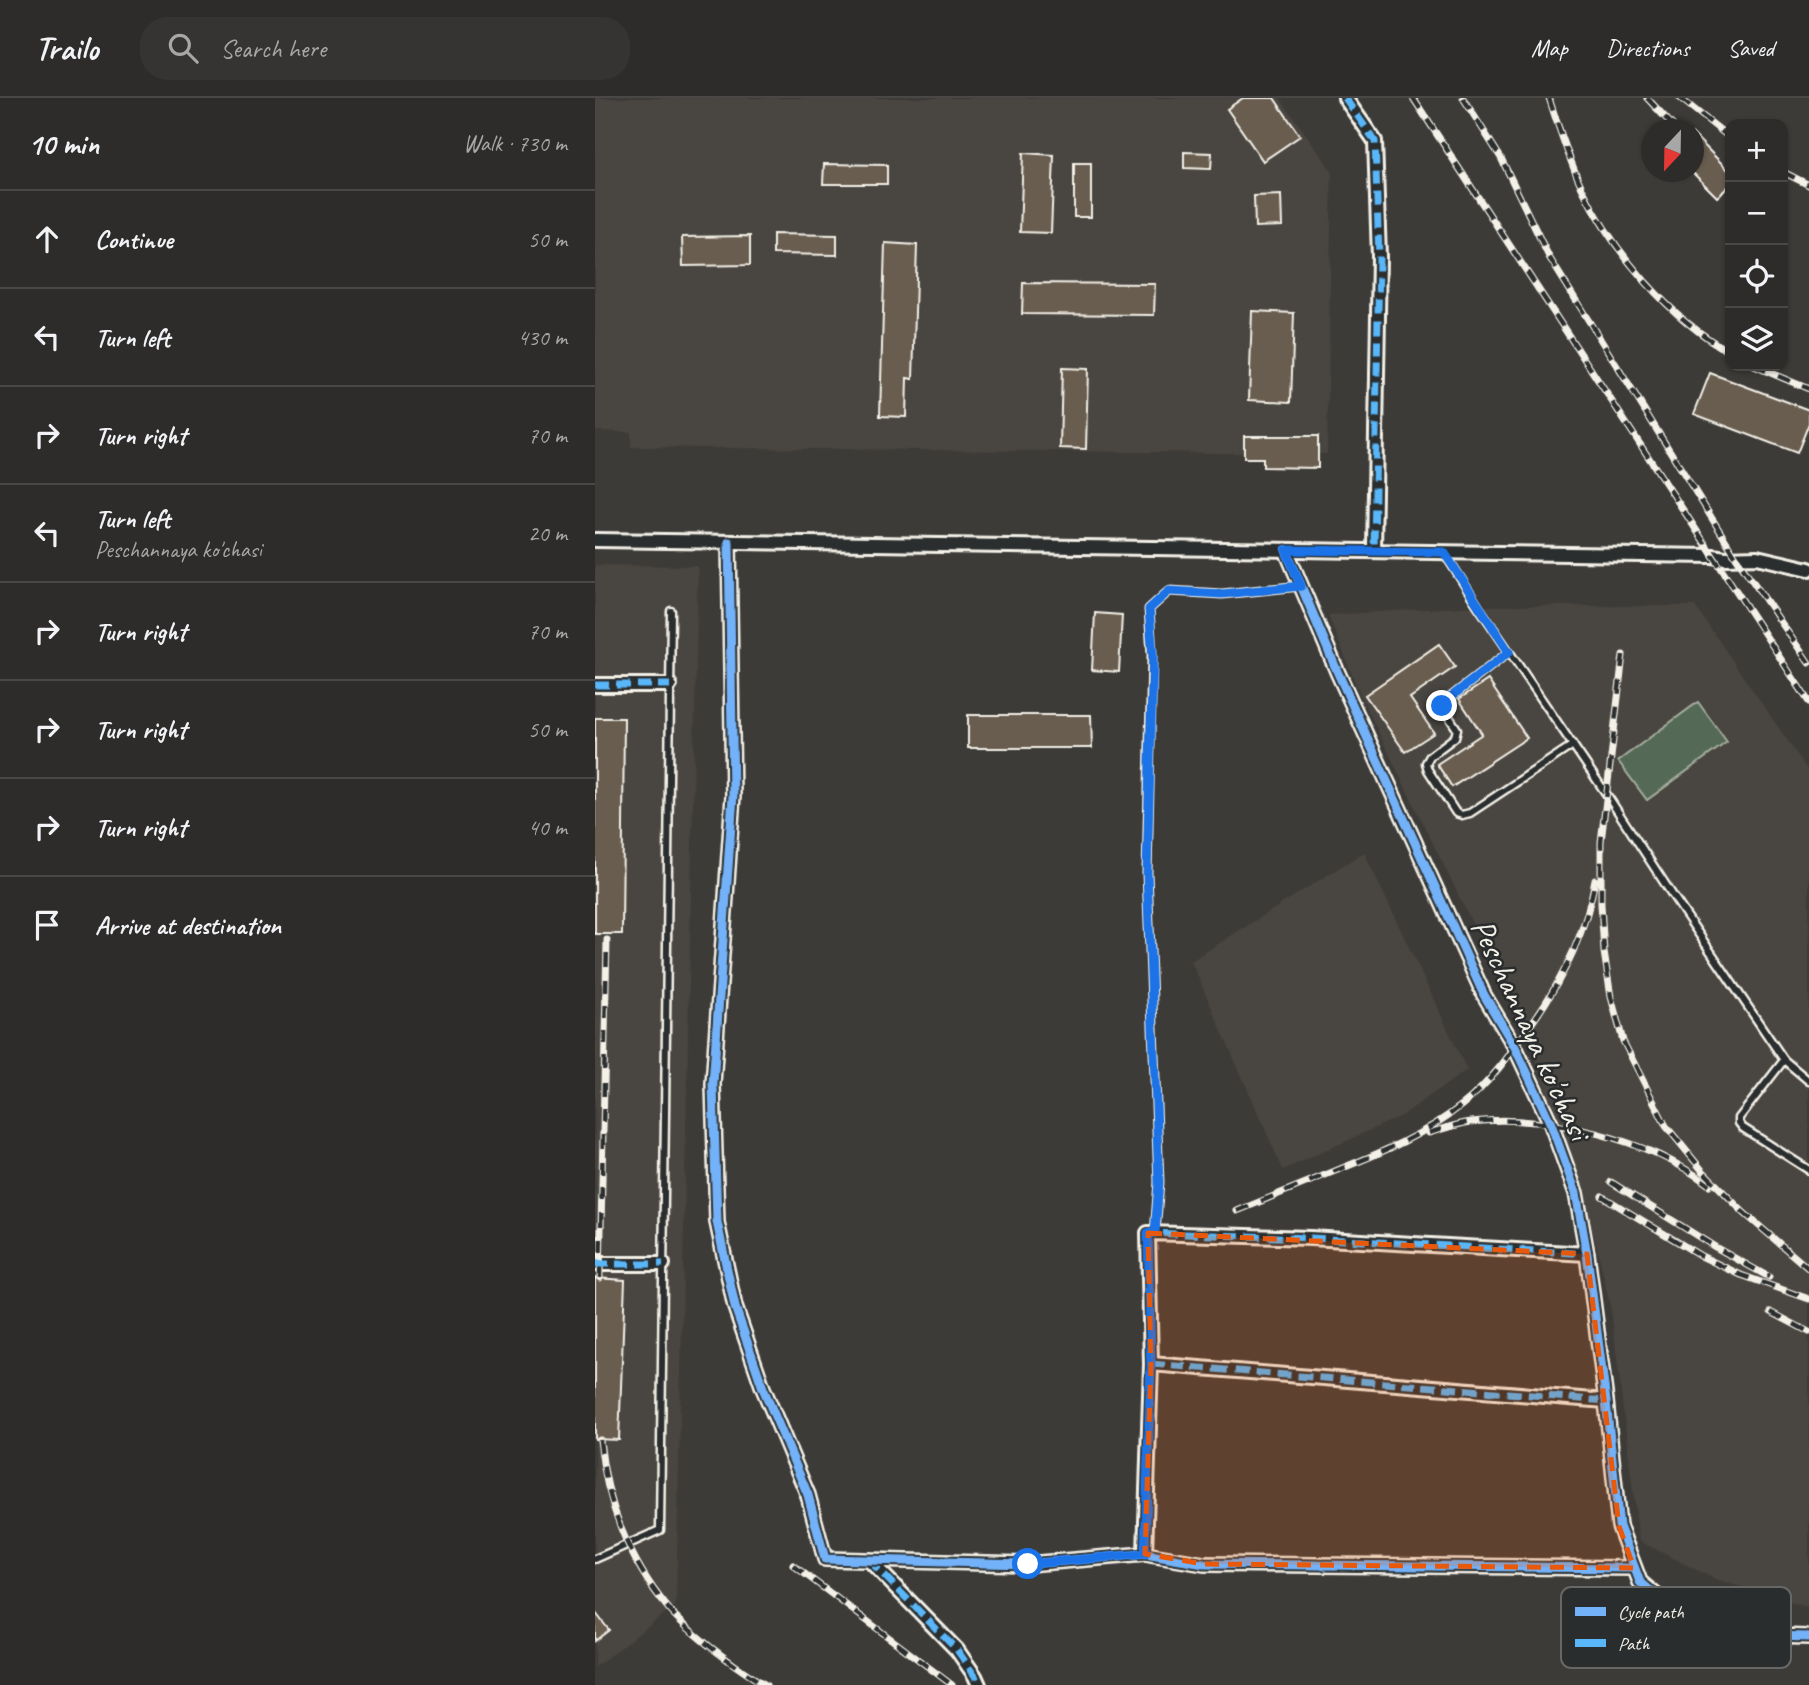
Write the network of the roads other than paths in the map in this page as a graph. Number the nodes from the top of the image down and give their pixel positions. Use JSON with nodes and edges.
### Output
{"nodes":[{"id":1,"x":1345,"y":98,"type":"edge"},
{"id":2,"x":595,"y":540,"type":"edge"},
{"id":3,"x":729,"y":542,"type":"junction"},
{"id":4,"x":1286,"y":550,"type":"junction"},
{"id":5,"x":1374,"y":551,"type":"junction"},
{"id":6,"x":1444,"y":552,"type":"junction"},
{"id":7,"x":1809,"y":569,"type":"edge"},
{"id":8,"x":1301,"y":586,"type":"junction"},
{"id":9,"x":671,"y":611,"type":"dead end"},
{"id":10,"x":1509,"y":652,"type":"junction"},
{"id":11,"x":595,"y":685,"type":"edge"},
{"id":12,"x":670,"y":685,"type":"junction"},
{"id":13,"x":1573,"y":745,"type":"junction"},
{"id":14,"x":1784,"y":1060,"type":"junction"},
{"id":15,"x":1809,"y":1081,"type":"edge"},
{"id":16,"x":1809,"y":1170,"type":"edge"},
{"id":17,"x":1155,"y":1233,"type":"junction"},
{"id":18,"x":1587,"y":1254,"type":"junction"},
{"id":19,"x":595,"y":1264,"type":"edge"},
{"id":20,"x":663,"y":1264,"type":"junction"},
{"id":21,"x":1151,"y":1364,"type":"junction"},
{"id":22,"x":1606,"y":1401,"type":"junction"},
{"id":23,"x":1145,"y":1554,"type":"junction"},
{"id":24,"x":595,"y":1559,"type":"edge"},
{"id":25,"x":869,"y":1560,"type":"junction"},
{"id":26,"x":1634,"y":1568,"type":"junction"},
{"id":27,"x":1646,"y":1587,"type":"edge"},
{"id":28,"x":1791,"y":1637,"type":"edge"},
{"id":29,"x":1809,"y":1637,"type":"edge"},
{"id":30,"x":979,"y":1685,"type":"edge"}],
"edges":[{"from":1,"to":5,"type":"street"},
{"from":2,"to":3,"type":"street"},
{"from":3,"to":4,"type":"street"},
{"from":3,"to":25,"type":"street"},
{"from":4,"to":5,"type":"street"},
{"from":4,"to":8,"type":"street","name":"Peschannaya ko'chasi"},
{"from":5,"to":6,"type":"street"},
{"from":6,"to":7,"type":"street"},
{"from":6,"to":10,"type":"lane"},
{"from":8,"to":17,"type":"lane"},
{"from":8,"to":18,"type":"street","name":"Peschannaya ko'chasi"},
{"from":9,"to":12,"type":"lane"},
{"from":10,"to":13,"type":"lane"},
{"from":10,"to":13,"type":"lane"},
{"from":11,"to":12,"type":"street"},
{"from":12,"to":20,"type":"lane"},
{"from":13,"to":14,"type":"lane"},
{"from":14,"to":15,"type":"lane"},
{"from":14,"to":16,"type":"lane"},
{"from":17,"to":18,"type":"street"},
{"from":17,"to":21,"type":"street"},
{"from":18,"to":22,"type":"street","name":"Peschannaya ko'chasi"},
{"from":19,"to":20,"type":"street"},
{"from":20,"to":24,"type":"lane"},
{"from":21,"to":22,"type":"street"},
{"from":21,"to":23,"type":"street"},
{"from":22,"to":26,"type":"street","name":"Peschannaya ko'chasi"},
{"from":23,"to":25,"type":"street"},
{"from":23,"to":26,"type":"street"},
{"from":25,"to":30,"type":"street"},
{"from":26,"to":27,"type":"street","name":"Peschannaya ko'chasi"},
{"from":28,"to":29,"type":"street","name":"Peschannaya ko'chasi"}]}
